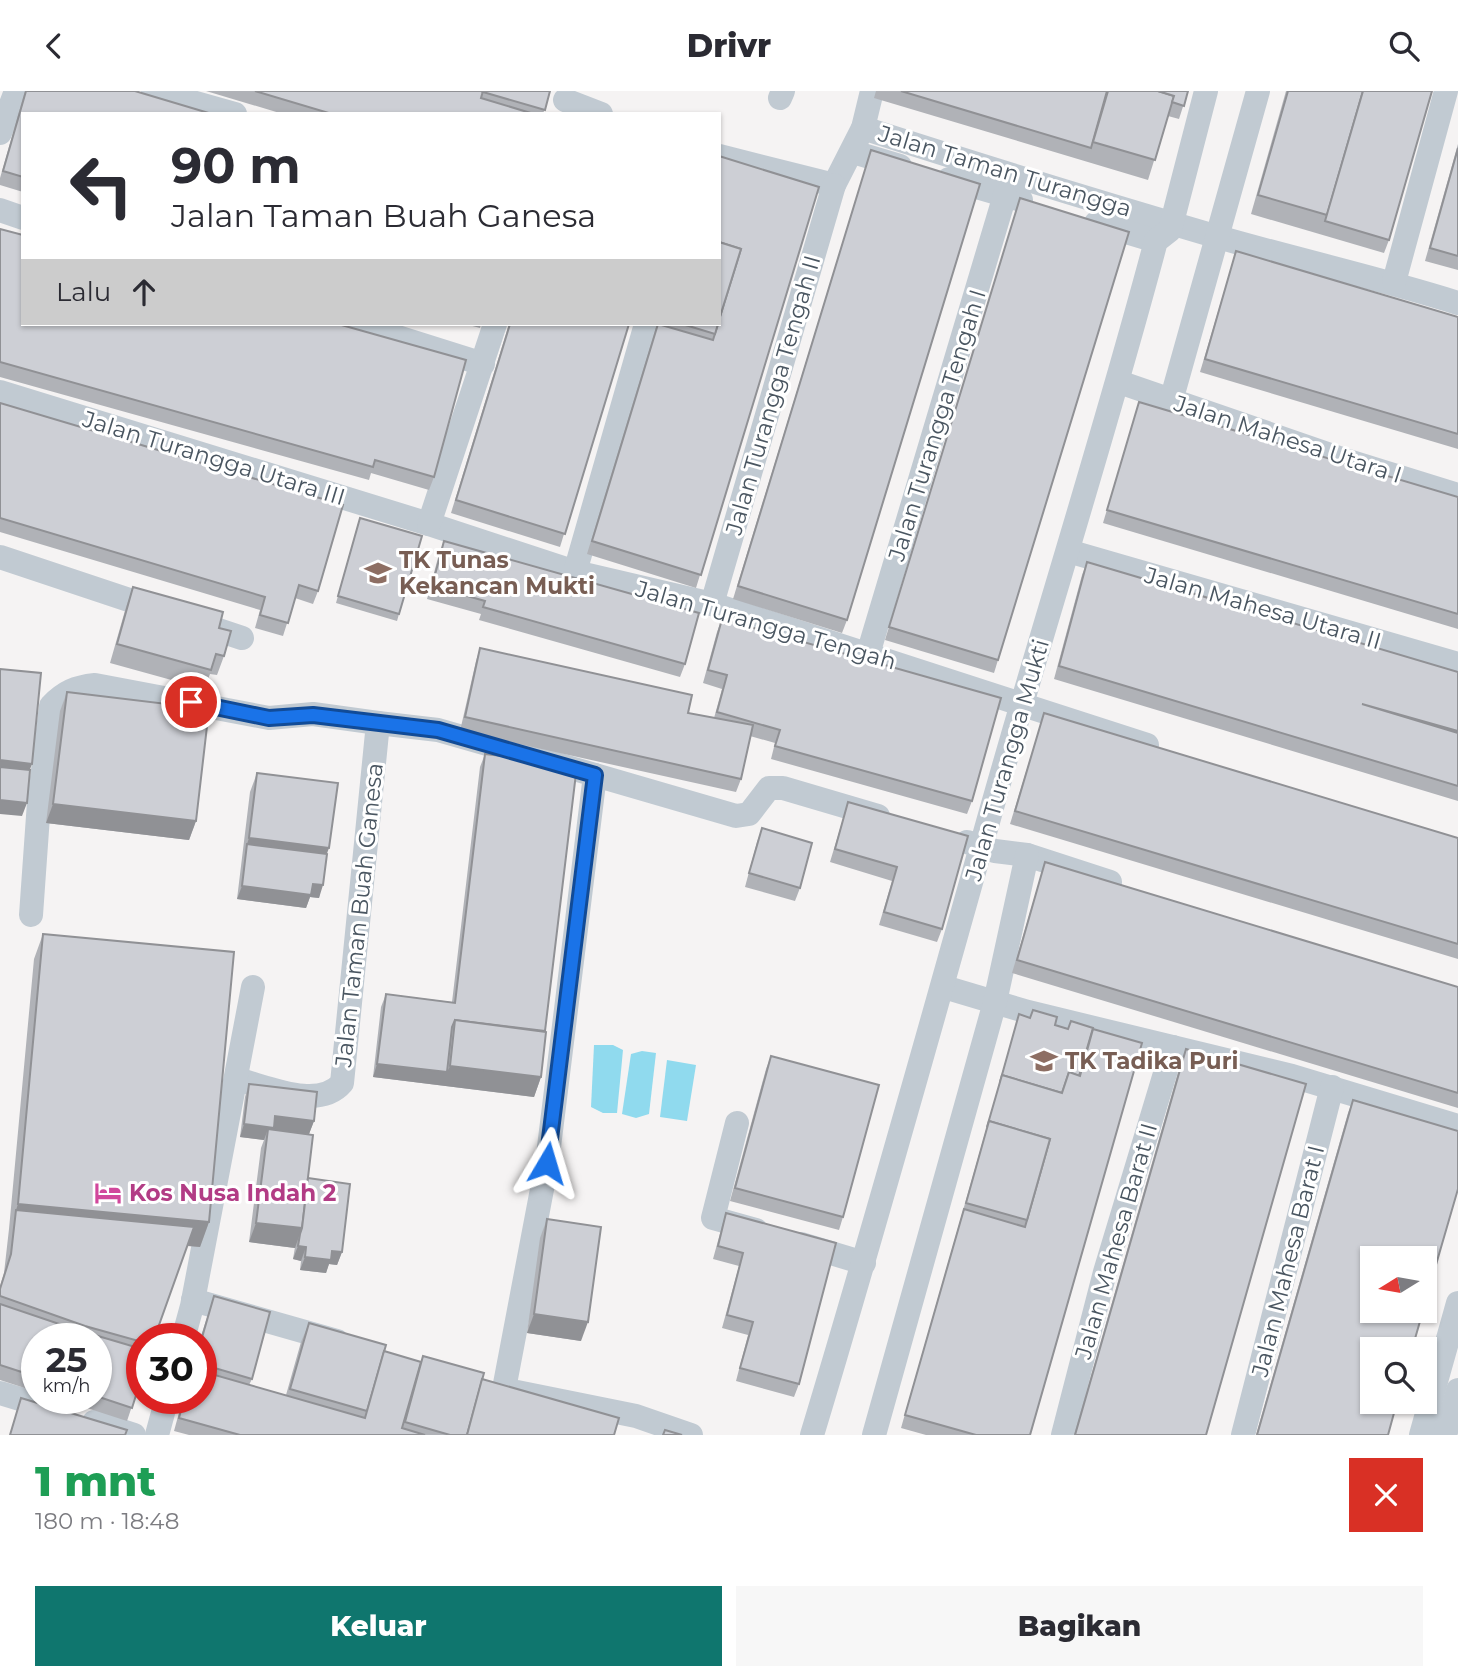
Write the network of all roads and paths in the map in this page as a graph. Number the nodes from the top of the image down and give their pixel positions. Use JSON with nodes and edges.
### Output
{"nodes":[{"id":1,"x":16,"y":91,"type":"edge"},
{"id":2,"x":153,"y":91,"type":"edge"},
{"id":3,"x":872,"y":91,"type":"edge"},
{"id":4,"x":1206,"y":91,"type":"edge"},
{"id":5,"x":1258,"y":91,"type":"edge"},
{"id":6,"x":1446,"y":91,"type":"edge"},
{"id":7,"x":563,"y":102,"type":"edge"},
{"id":8,"x":228,"y":112,"type":"edge"},
{"id":9,"x":595,"y":112,"type":"edge"},
{"id":10,"x":863,"y":128,"type":"junction"},
{"id":11,"x":0,"y":133,"type":"edge"},
{"id":12,"x":853,"y":152,"type":"junction"},
{"id":13,"x":721,"y":157,"type":"edge"},
{"id":14,"x":979,"y":177,"type":"junction"},
{"id":15,"x":834,"y":185,"type":"junction"},
{"id":16,"x":1005,"y":195,"type":"junction"},
{"id":17,"x":0,"y":211,"type":"edge"},
{"id":18,"x":21,"y":217,"type":"edge"},
{"id":19,"x":1173,"y":221,"type":"junction"},
{"id":20,"x":1217,"y":236,"type":"junction"},
{"id":21,"x":1156,"y":241,"type":"junction"},
{"id":22,"x":1394,"y":282,"type":"junction"},
{"id":23,"x":1458,"y":303,"type":"edge"},
{"id":24,"x":362,"y":326,"type":"edge"},
{"id":25,"x":494,"y":326,"type":"edge"},
{"id":26,"x":645,"y":326,"type":"edge"},
{"id":27,"x":483,"y":364,"type":"junction"},
{"id":28,"x":1119,"y":382,"type":"junction"},
{"id":29,"x":0,"y":392,"type":"edge"},
{"id":30,"x":1171,"y":401,"type":"junction"},
{"id":31,"x":1458,"y":495,"type":"edge"},
{"id":32,"x":429,"y":524,"type":"junction"},
{"id":33,"x":1068,"y":551,"type":"junction"},
{"id":34,"x":0,"y":558,"type":"edge"},
{"id":35,"x":575,"y":572,"type":"junction"},
{"id":36,"x":712,"y":604,"type":"junction"},
{"id":37,"x":242,"y":638,"type":"dead end"},
{"id":38,"x":868,"y":654,"type":"junction"},
{"id":39,"x":1458,"y":664,"type":"edge"},
{"id":40,"x":1023,"y":704,"type":"junction"},
{"id":41,"x":378,"y":723,"type":"junction"},
{"id":42,"x":1168,"y":753,"type":"edge"},
{"id":43,"x":595,"y":775,"type":"junction"},
{"id":44,"x":902,"y":823,"type":"edge"},
{"id":45,"x":941,"y":834,"type":"edge"},
{"id":46,"x":981,"y":846,"type":"junction"},
{"id":47,"x":1027,"y":855,"type":"junction"},
{"id":48,"x":1135,"y":891,"type":"edge"},
{"id":49,"x":31,"y":915,"type":"dead end"},
{"id":50,"x":253,"y":987,"type":"dead end"},
{"id":51,"x":944,"y":987,"type":"junction"},
{"id":52,"x":995,"y":1002,"type":"junction"},
{"id":53,"x":1173,"y":1047,"type":"junction"},
{"id":54,"x":236,"y":1079,"type":"junction"},
{"id":55,"x":1332,"y":1087,"type":"junction"},
{"id":56,"x":737,"y":1123,"type":"dead end"},
{"id":57,"x":1458,"y":1126,"type":"edge"},
{"id":58,"x":864,"y":1263,"type":"junction"},
{"id":59,"x":193,"y":1300,"type":"junction"},
{"id":60,"x":1458,"y":1303,"type":"edge"},
{"id":61,"x":187,"y":1323,"type":"edge"},
{"id":62,"x":362,"y":1348,"type":"edge"},
{"id":63,"x":478,"y":1382,"type":"edge"},
{"id":64,"x":504,"y":1389,"type":"junction"},
{"id":65,"x":1458,"y":1390,"type":"edge"},
{"id":66,"x":1,"y":1397,"type":"edge"},
{"id":67,"x":163,"y":1414,"type":"edge"},
{"id":68,"x":633,"y":1426,"type":"edge"},
{"id":69,"x":134,"y":1435,"type":"edge"},
{"id":70,"x":157,"y":1435,"type":"edge"},
{"id":71,"x":691,"y":1435,"type":"edge"},
{"id":72,"x":812,"y":1435,"type":"edge"},
{"id":73,"x":874,"y":1435,"type":"edge"},
{"id":74,"x":1063,"y":1435,"type":"edge"},
{"id":75,"x":1243,"y":1435,"type":"edge"},
{"id":76,"x":1422,"y":1435,"type":"edge"},
{"id":77,"x":1445,"y":1435,"type":"edge"}],
"edges":[{"from":1,"to":11,"type":"street"},
{"from":2,"to":8,"type":"street"},
{"from":3,"to":10,"type":"street"},
{"from":4,"to":19,"type":"street","name":"Jalan Turangga Mukti"},
{"from":5,"to":20,"type":"street"},
{"from":6,"to":22,"type":"street"},
{"from":7,"to":9,"type":"street"},
{"from":10,"to":12,"type":"street","name":"Jalan Taman Turangga"},
{"from":10,"to":14,"type":"street","name":"Jalan Taman Turangga"},
{"from":12,"to":14,"type":"street","name":"Jalan Taman Turangga"},
{"from":12,"to":15,"type":"street","name":"Jalan Taman Turangga"},
{"from":13,"to":15,"type":"street"},
{"from":14,"to":16,"type":"street","name":"Jalan Taman Turangga"},
{"from":14,"to":19,"type":"street","name":"Jalan Taman Turangga"},
{"from":15,"to":36,"type":"street","name":"Jalan Turangga Tengah II"},
{"from":16,"to":21,"type":"street","name":"Jalan Taman Turangga"},
{"from":16,"to":38,"type":"street","name":"Jalan Turangga Tengah I"},
{"from":17,"to":18,"type":"street"},
{"from":19,"to":20,"type":"street","name":"Jalan Taman Turangga"},
{"from":19,"to":21,"type":"street","name":"Jalan Turangga Mukti"},
{"from":20,"to":22,"type":"street","name":"Jalan Taman Turangga"},
{"from":20,"to":30,"type":"street"},
{"from":21,"to":28,"type":"street","name":"Jalan Turangga Mukti"},
{"from":22,"to":23,"type":"street","name":"Jalan Taman Turangga"},
{"from":24,"to":27,"type":"street"},
{"from":25,"to":27,"type":"street"},
{"from":26,"to":35,"type":"street"},
{"from":27,"to":32,"type":"street"},
{"from":28,"to":30,"type":"street","name":"Jalan Mahesa Utara I"},
{"from":28,"to":33,"type":"street","name":"Jalan Turangga Mukti"},
{"from":29,"to":32,"type":"street","name":"Jalan Turangga Utara III"},
{"from":30,"to":31,"type":"street","name":"Jalan Mahesa Utara I"},
{"from":32,"to":35,"type":"street","name":"Jalan Turangga Tengah"},
{"from":33,"to":39,"type":"street","name":"Jalan Mahesa Utara II"},
{"from":33,"to":40,"type":"street","name":"Jalan Turangga Mukti"},
{"from":34,"to":37,"type":"street"},
{"from":35,"to":36,"type":"street","name":"Jalan Turangga Tengah"},
{"from":36,"to":38,"type":"street","name":"Jalan Turangga Tengah"},
{"from":38,"to":40,"type":"street","name":"Jalan Turangga Tengah"},
{"from":40,"to":42,"type":"street","name":"Jalan Turangga Tengah"},
{"from":40,"to":46,"type":"street","name":"Jalan Turangga Mukti"},
{"from":41,"to":43,"type":"street"},
{"from":41,"to":49,"type":"street"},
{"from":41,"to":54,"type":"street","name":"Jalan Taman Buah Ganesa"},
{"from":43,"to":44,"type":"street"},
{"from":43,"to":64,"type":"street"},
{"from":45,"to":46,"type":"street"},
{"from":46,"to":47,"type":"street"},
{"from":46,"to":51,"type":"street","name":"Jalan Turangga Mukti"},
{"from":47,"to":48,"type":"street"},
{"from":47,"to":52,"type":"street","name":"Jalan Turangga Mukti"},
{"from":50,"to":54,"type":"street"},
{"from":51,"to":52,"type":"street"},
{"from":51,"to":58,"type":"street","name":"Jalan Turangga Mukti"},
{"from":52,"to":53,"type":"street"},
{"from":52,"to":73,"type":"street","name":"Jalan Turangga Mukti"},
{"from":53,"to":55,"type":"street"},
{"from":53,"to":74,"type":"street","name":"Jalan Mahesa Barat II"},
{"from":54,"to":59,"type":"street"},
{"from":55,"to":57,"type":"street"},
{"from":55,"to":75,"type":"street","name":"Jalan Mahesa Barat I"},
{"from":56,"to":58,"type":"street"},
{"from":58,"to":72,"type":"street","name":"Jalan Turangga Mukti"},
{"from":59,"to":61,"type":"street"},
{"from":59,"to":62,"type":"street"},
{"from":60,"to":76,"type":"street"},
{"from":63,"to":64,"type":"street"},
{"from":64,"to":68,"type":"street"},
{"from":65,"to":77,"type":"street"},
{"from":66,"to":69,"type":"street"},
{"from":67,"to":70,"type":"street"},
{"from":68,"to":71,"type":"street"}]}
